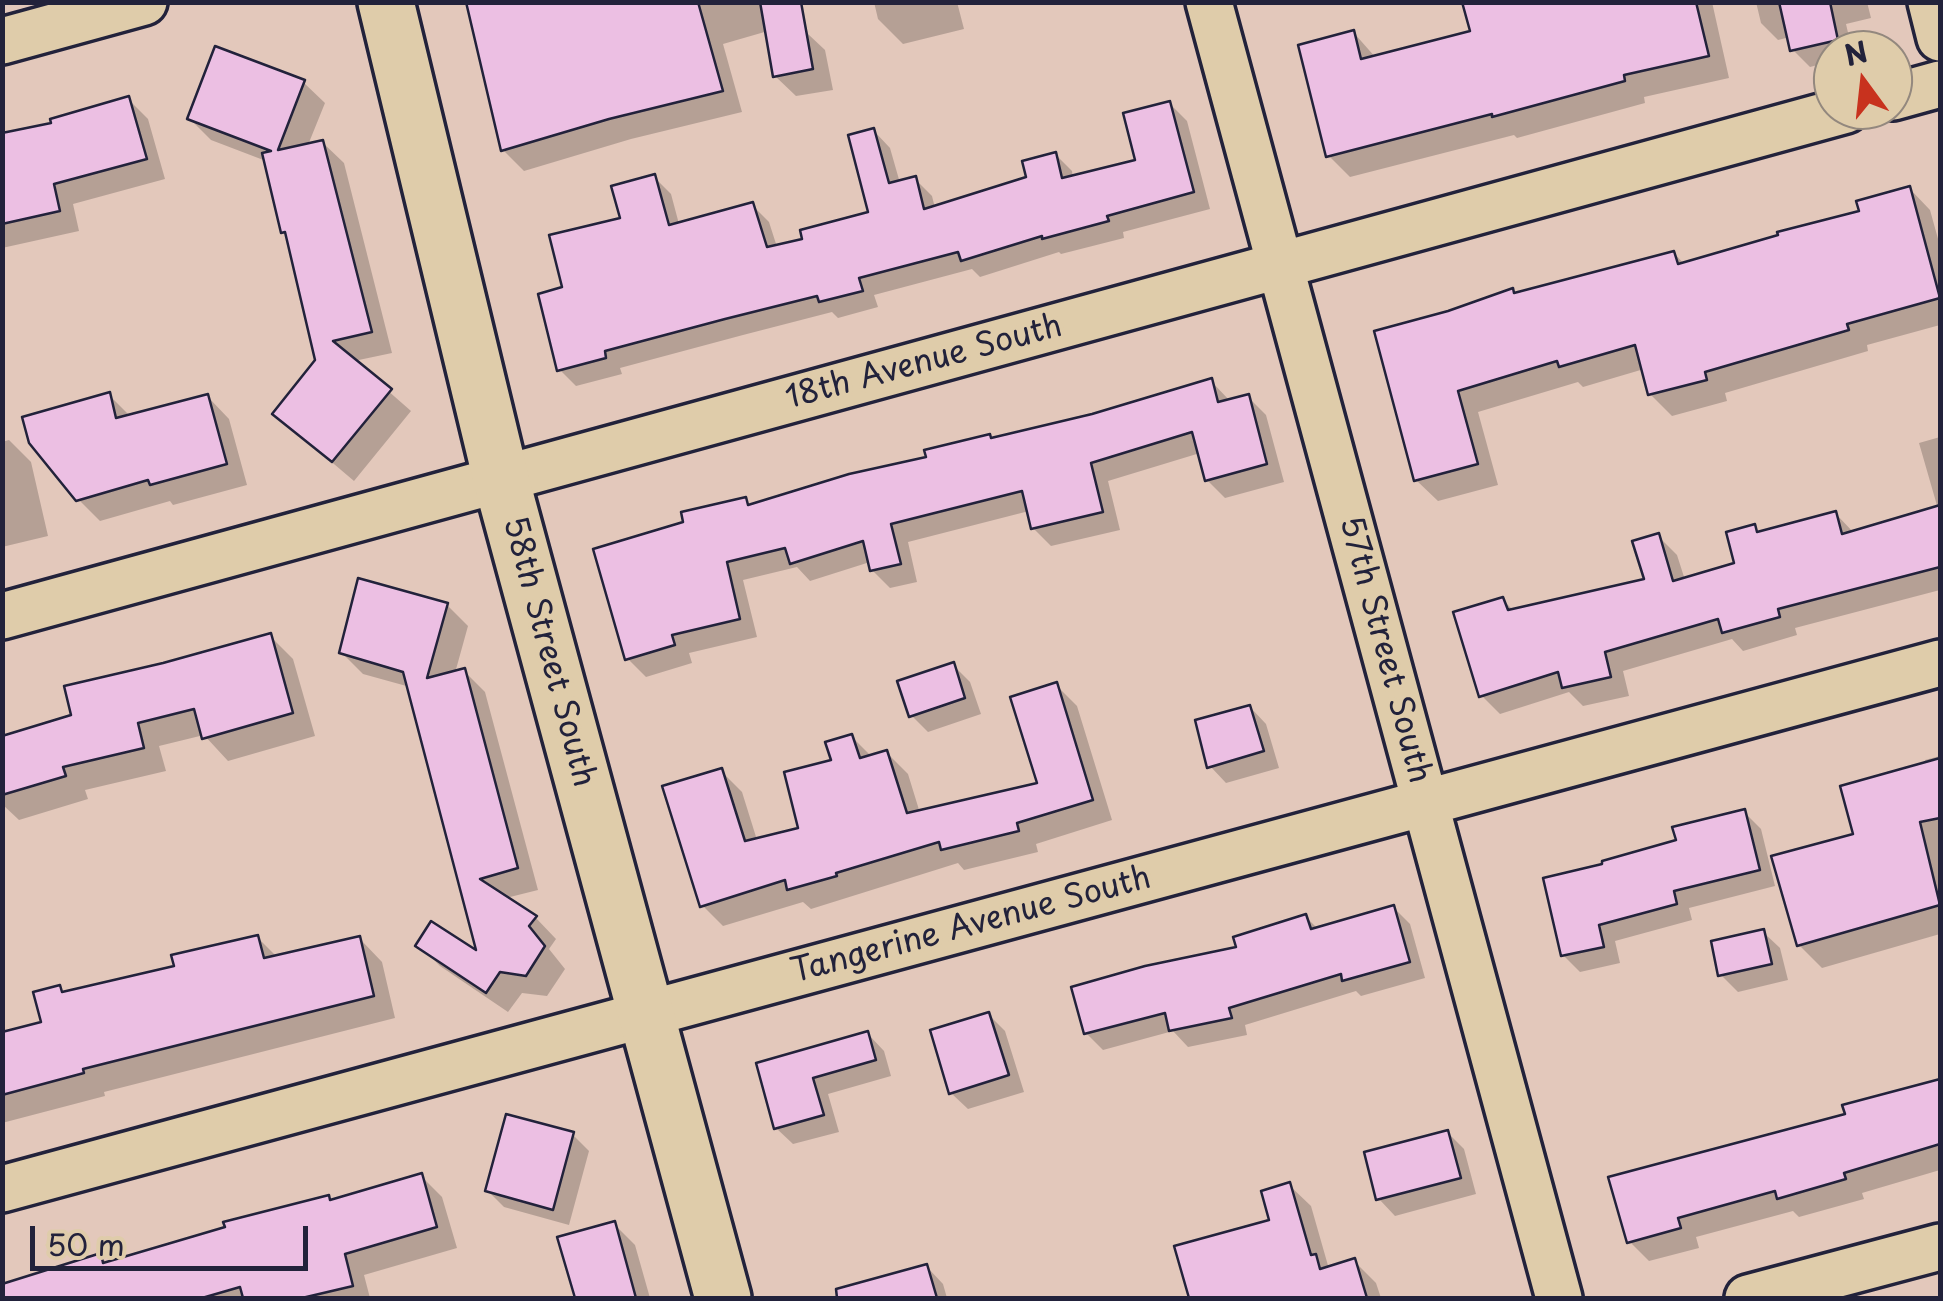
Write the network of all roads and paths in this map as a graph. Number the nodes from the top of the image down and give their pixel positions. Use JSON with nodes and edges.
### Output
{"nodes":[{"id":1,"x":144,"y":2,"type":"edge"},
{"id":2,"x":386,"y":2,"type":"edge"},
{"id":3,"x":1208,"y":2,"type":"edge"},
{"id":4,"x":1931,"y":2,"type":"edge"},
{"id":5,"x":1940,"y":38,"type":"edge"},
{"id":6,"x":2,"y":41,"type":"edge"},
{"id":7,"x":1940,"y":84,"type":"edge"},
{"id":8,"x":1913,"y":91,"type":"edge"},
{"id":9,"x":1813,"y":119,"type":"edge"},
{"id":10,"x":1282,"y":265,"type":"junction"},
{"id":11,"x":501,"y":479,"type":"junction"},
{"id":12,"x":2,"y":616,"type":"edge"},
{"id":13,"x":1940,"y":663,"type":"edge"},
{"id":14,"x":1425,"y":802,"type":"junction"},
{"id":15,"x":647,"y":1014,"type":"junction"},
{"id":16,"x":2,"y":1188,"type":"edge"},
{"id":17,"x":1940,"y":1247,"type":"edge"},
{"id":18,"x":723,"y":1298,"type":"edge"},
{"id":19,"x":1560,"y":1298,"type":"edge"},
{"id":20,"x":1748,"y":1298,"type":"edge"}],
"edges":[{"from":1,"to":6,"type":"street"},
{"from":2,"to":11,"type":"street","name":"58th Street South"},
{"from":3,"to":10,"type":"street","name":"57th Street South"},
{"from":4,"to":5,"type":"street"},
{"from":7,"to":8,"type":"street"},
{"from":9,"to":10,"type":"street","name":"18th Avenue South"},
{"from":10,"to":11,"type":"street","name":"18th Avenue South"},
{"from":10,"to":14,"type":"street","name":"57th Street South"},
{"from":11,"to":12,"type":"street","name":"18th Avenue South"},
{"from":11,"to":15,"type":"street","name":"58th Street South"},
{"from":13,"to":14,"type":"street","name":"Tangerine Avenue South"},
{"from":14,"to":15,"type":"street","name":"Tangerine Avenue South"},
{"from":14,"to":19,"type":"street","name":"57th Street South"},
{"from":15,"to":16,"type":"street","name":"Tangerine Avenue South"},
{"from":15,"to":18,"type":"street","name":"58th Street South"},
{"from":17,"to":20,"type":"street"}]}
